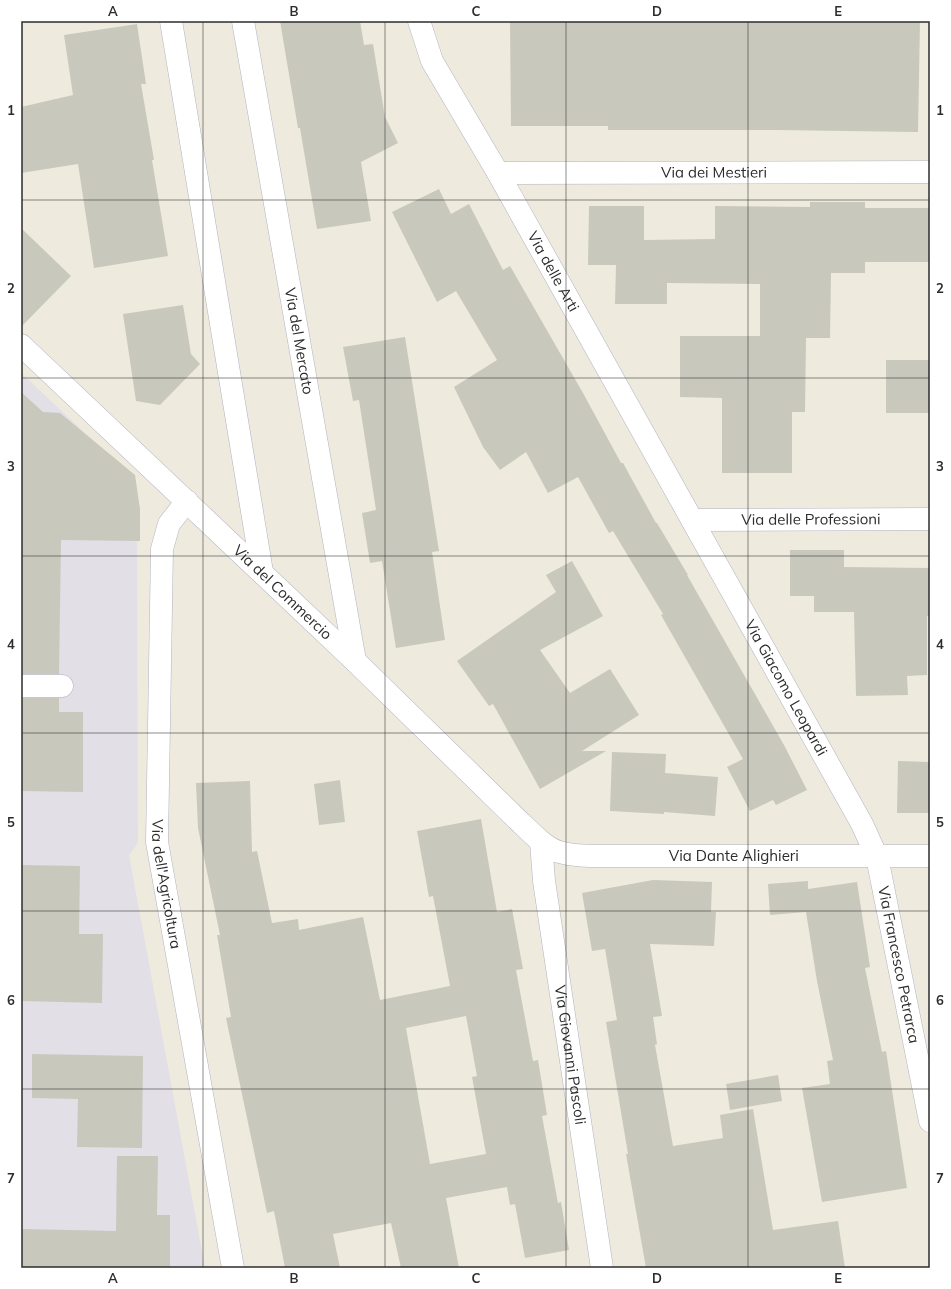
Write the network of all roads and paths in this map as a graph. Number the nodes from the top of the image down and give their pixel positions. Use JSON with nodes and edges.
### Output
{"nodes":[{"id":1,"x":171,"y":21,"type":"edge"},
{"id":2,"x":243,"y":21,"type":"edge"},
{"id":3,"x":419,"y":21,"type":"edge"},
{"id":4,"x":930,"y":172,"type":"edge"},
{"id":5,"x":498,"y":173,"type":"junction"},
{"id":6,"x":21,"y":345,"type":"edge"},
{"id":7,"x":187,"y":502,"type":"junction"},
{"id":8,"x":930,"y":519,"type":"edge"},
{"id":9,"x":692,"y":520,"type":"junction"},
{"id":10,"x":262,"y":572,"type":"junction"},
{"id":11,"x":355,"y":661,"type":"junction"},
{"id":12,"x":21,"y":686,"type":"edge"},
{"id":13,"x":62,"y":686,"type":"dead end"},
{"id":14,"x":541,"y":842,"type":"junction"},
{"id":15,"x":877,"y":856,"type":"junction"},
{"id":16,"x":930,"y":856,"type":"edge"},
{"id":17,"x":930,"y":1121,"type":"edge"},
{"id":18,"x":233,"y":1268,"type":"edge"},
{"id":19,"x":602,"y":1268,"type":"edge"}],
"edges":[{"from":1,"to":10,"type":"street"},
{"from":2,"to":11,"type":"street","name":"Via del Mercato"},
{"from":3,"to":5,"type":"street","name":"Via delle Arti"},
{"from":4,"to":5,"type":"street","name":"Via dei Mestieri"},
{"from":5,"to":9,"type":"street","name":"Via delle Arti"},
{"from":6,"to":7,"type":"street","name":"Via del Commercio"},
{"from":7,"to":10,"type":"street","name":"Via del Commercio"},
{"from":7,"to":18,"type":"street","name":"Via dell'Agricoltura"},
{"from":8,"to":9,"type":"street","name":"Via delle Professioni"},
{"from":9,"to":15,"type":"street","name":"Via Giacomo Leopardi"},
{"from":10,"to":11,"type":"street","name":"Via del Commercio"},
{"from":11,"to":14,"type":"street","name":"Via del Commercio"},
{"from":12,"to":13,"type":"street"},
{"from":14,"to":15,"type":"street","name":"Via Dante Alighieri"},
{"from":14,"to":19,"type":"street","name":"Via Giovanni Pascoli"},
{"from":15,"to":16,"type":"street","name":"Via Dante Alighieri"},
{"from":15,"to":17,"type":"street","name":"Via Francesco Petrarca"}]}
